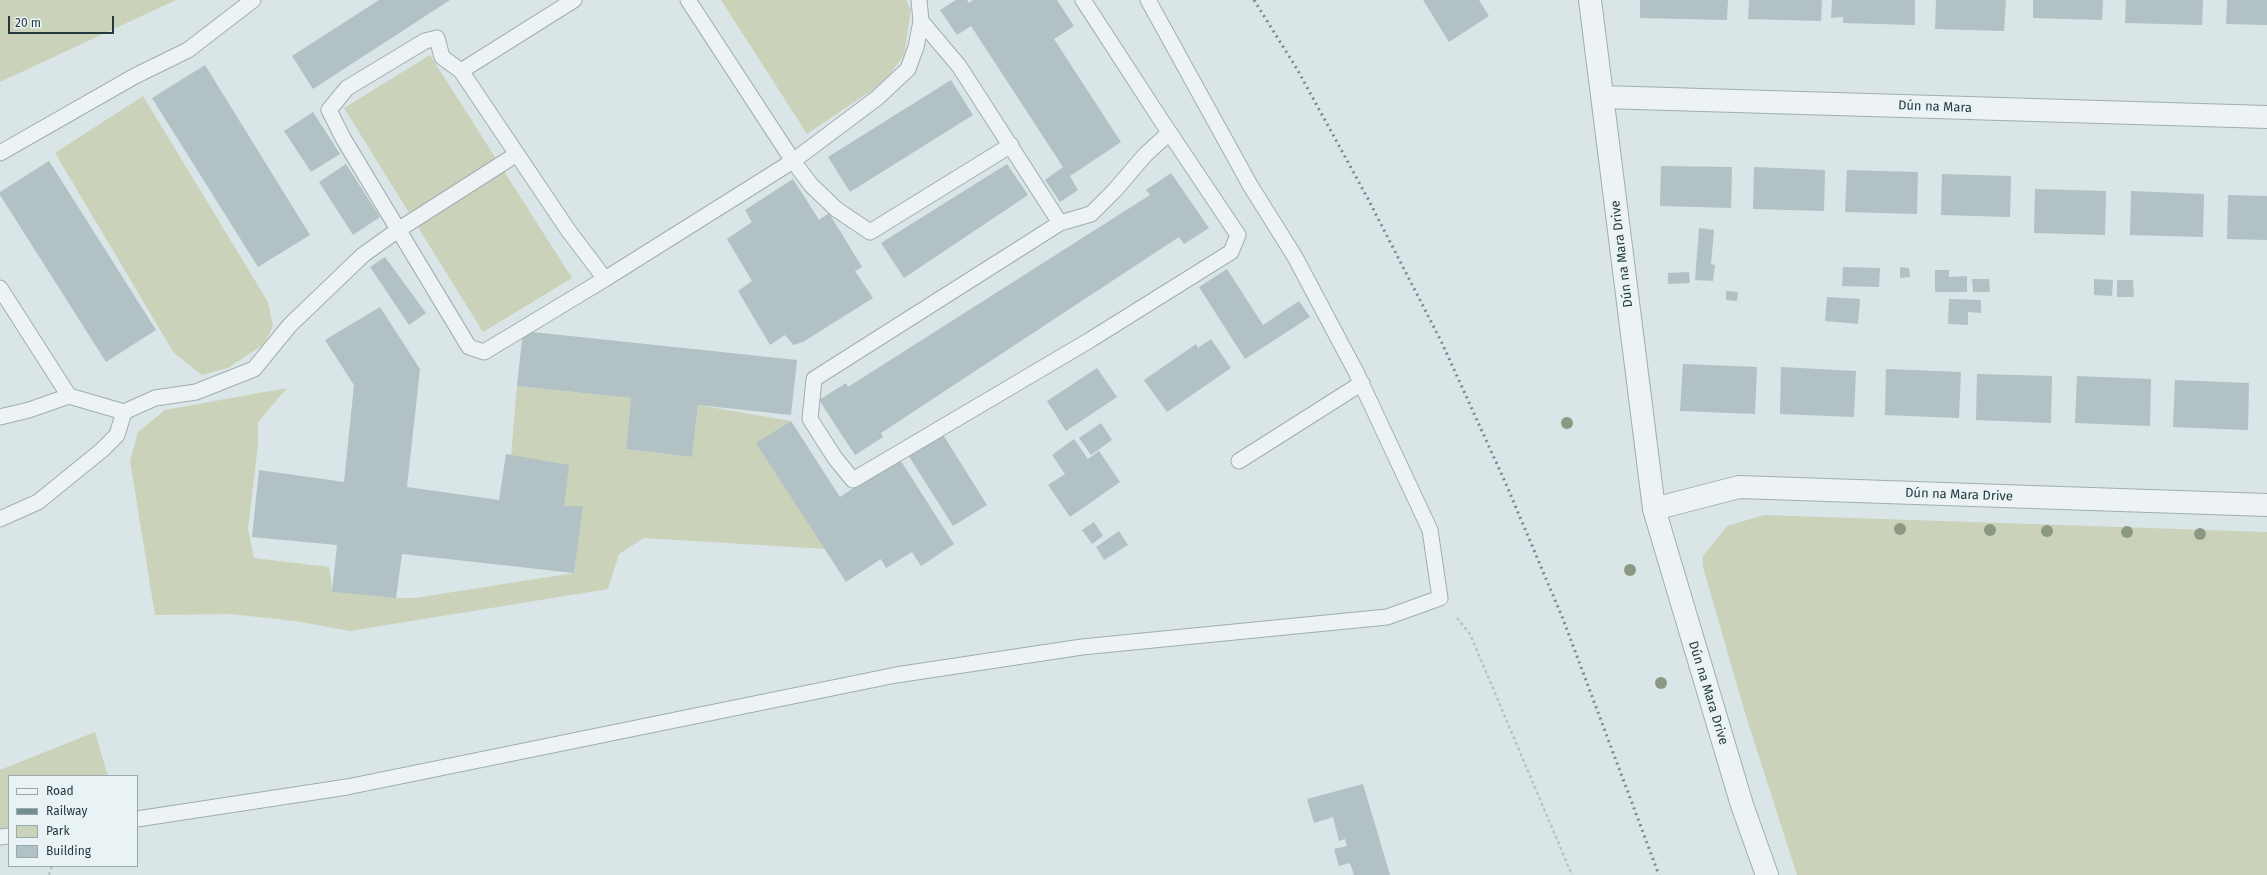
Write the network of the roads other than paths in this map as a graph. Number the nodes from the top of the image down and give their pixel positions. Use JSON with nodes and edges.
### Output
{"nodes":[{"id":1,"x":254,"y":0,"type":"edge"},
{"id":2,"x":574,"y":0,"type":"edge"},
{"id":3,"x":688,"y":0,"type":"edge"},
{"id":4,"x":920,"y":0,"type":"edge"},
{"id":5,"x":1083,"y":0,"type":"edge"},
{"id":6,"x":1148,"y":0,"type":"edge"},
{"id":7,"x":1590,"y":0,"type":"edge"},
{"id":8,"x":921,"y":20,"type":"junction"},
{"id":9,"x":461,"y":71,"type":"junction"},
{"id":10,"x":1603,"y":97,"type":"junction"},
{"id":11,"x":2267,"y":117,"type":"edge"},
{"id":12,"x":1169,"y":133,"type":"junction"},
{"id":13,"x":1011,"y":145,"type":"junction"},
{"id":14,"x":0,"y":153,"type":"edge"},
{"id":15,"x":517,"y":154,"type":"junction"},
{"id":16,"x":793,"y":161,"type":"junction"},
{"id":17,"x":1060,"y":223,"type":"junction"},
{"id":18,"x":398,"y":230,"type":"junction"},
{"id":19,"x":605,"y":279,"type":"junction"},
{"id":20,"x":0,"y":288,"type":"edge"},
{"id":21,"x":1362,"y":383,"type":"junction"},
{"id":22,"x":69,"y":396,"type":"junction"},
{"id":23,"x":124,"y":412,"type":"junction"},
{"id":24,"x":0,"y":417,"type":"edge"},
{"id":25,"x":1238,"y":462,"type":"dead end"},
{"id":26,"x":2267,"y":505,"type":"edge"},
{"id":27,"x":1654,"y":509,"type":"junction"},
{"id":28,"x":0,"y":518,"type":"edge"},
{"id":29,"x":138,"y":819,"type":"edge"},
{"id":30,"x":1767,"y":875,"type":"edge"}],
"edges":[{"from":1,"to":14,"type":"lane"},
{"from":2,"to":9,"type":"lane"},
{"from":3,"to":16,"type":"lane"},
{"from":4,"to":8,"type":"lane"},
{"from":5,"to":12,"type":"lane"},
{"from":6,"to":21,"type":"lane"},
{"from":7,"to":10,"type":"street","name":"Dún na Mara Drive"},
{"from":8,"to":13,"type":"lane"},
{"from":8,"to":16,"type":"lane"},
{"from":9,"to":15,"type":"lane"},
{"from":9,"to":18,"type":"lane"},
{"from":10,"to":11,"type":"street","name":"Dún na Mara"},
{"from":10,"to":27,"type":"street","name":"Dún na Mara Drive"},
{"from":12,"to":17,"type":"lane"},
{"from":12,"to":17,"type":"lane"},
{"from":13,"to":16,"type":"lane"},
{"from":13,"to":17,"type":"lane"},
{"from":15,"to":18,"type":"lane"},
{"from":15,"to":19,"type":"lane"},
{"from":16,"to":19,"type":"lane"},
{"from":18,"to":19,"type":"lane"},
{"from":18,"to":23,"type":"lane"},
{"from":20,"to":22,"type":"lane"},
{"from":21,"to":25,"type":"lane"},
{"from":21,"to":29,"type":"lane"},
{"from":22,"to":23,"type":"lane"},
{"from":22,"to":24,"type":"lane"},
{"from":23,"to":28,"type":"lane"},
{"from":26,"to":27,"type":"street","name":"Dún na Mara Drive"},
{"from":27,"to":30,"type":"street","name":"Dún na Mara Drive"}]}
